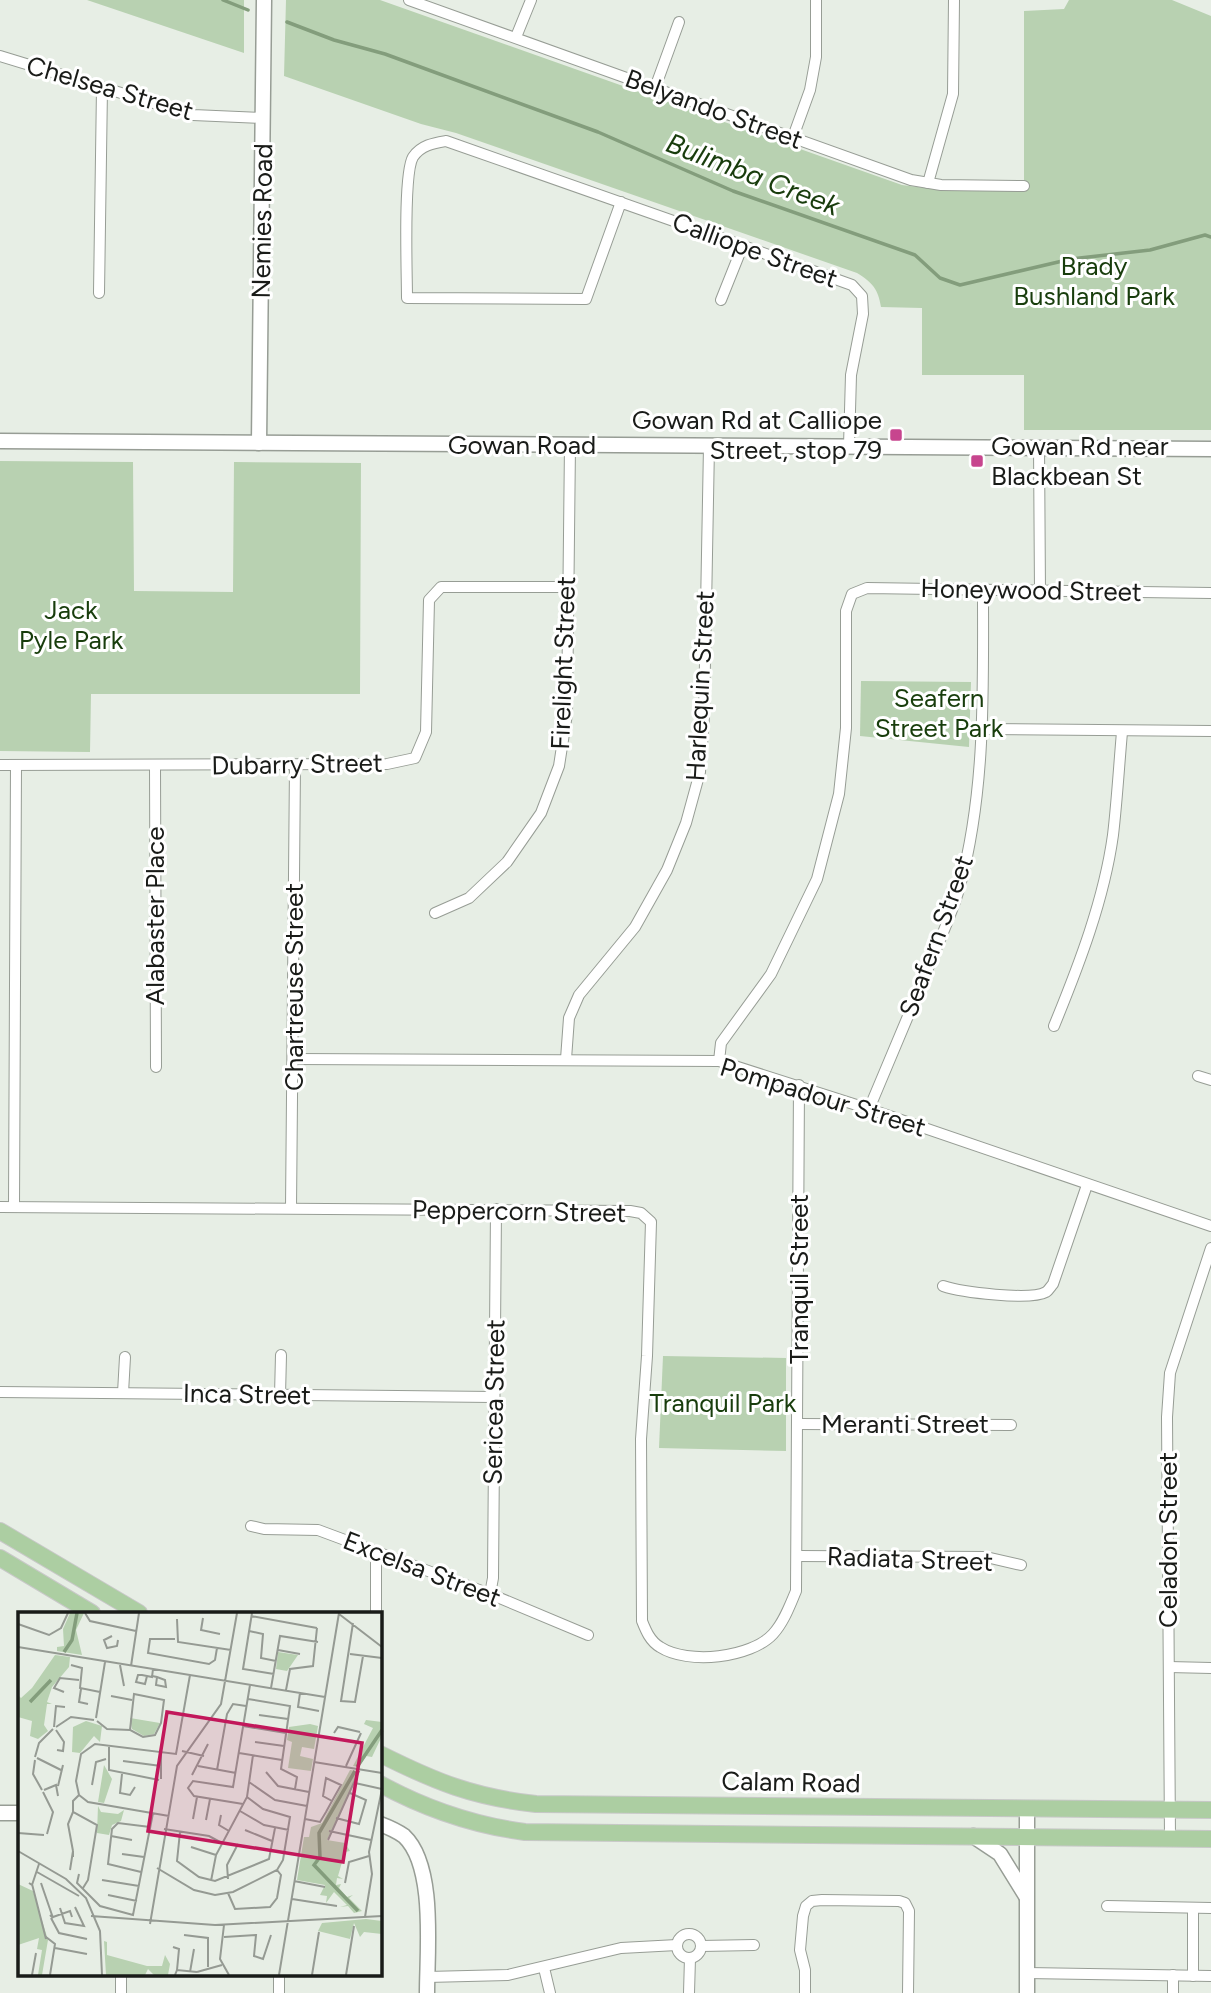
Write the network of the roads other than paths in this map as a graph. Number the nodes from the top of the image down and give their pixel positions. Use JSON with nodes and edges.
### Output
{"nodes":[{"id":1,"x":264,"y":0,"type":"edge"},
{"id":2,"x":410,"y":0,"type":"edge"},
{"id":3,"x":530,"y":0,"type":"edge"},
{"id":4,"x":816,"y":0,"type":"edge"},
{"id":5,"x":954,"y":0,"type":"edge"},
{"id":6,"x":679,"y":22,"type":"dead end"},
{"id":7,"x":516,"y":37,"type":"junction"},
{"id":8,"x":0,"y":56,"type":"edge"},
{"id":9,"x":102,"y":88,"type":"junction"},
{"id":10,"x":655,"y":88,"type":"junction"},
{"id":11,"x":263,"y":118,"type":"junction"},
{"id":12,"x":793,"y":137,"type":"junction"},
{"id":13,"x":928,"y":183,"type":"junction"},
{"id":14,"x":1024,"y":186,"type":"dead end"},
{"id":15,"x":621,"y":202,"type":"junction"},
{"id":16,"x":743,"y":245,"type":"junction"},
{"id":17,"x":99,"y":293,"type":"dead end"},
{"id":18,"x":721,"y":300,"type":"dead end"},
{"id":19,"x":0,"y":441,"type":"edge"},
{"id":20,"x":259,"y":443,"type":"junction"},
{"id":21,"x":570,"y":445,"type":"junction"},
{"id":22,"x":709,"y":446,"type":"junction"},
{"id":23,"x":849,"y":446,"type":"junction"},
{"id":24,"x":1039,"y":446,"type":"junction"},
{"id":25,"x":1211,"y":449,"type":"edge"},
{"id":26,"x":567,"y":587,"type":"junction"},
{"id":27,"x":983,"y":589,"type":"junction"},
{"id":28,"x":1040,"y":592,"type":"junction"},
{"id":29,"x":1211,"y":593,"type":"edge"},
{"id":30,"x":983,"y":729,"type":"junction"},
{"id":31,"x":1122,"y":732,"type":"junction"},
{"id":32,"x":1211,"y":732,"type":"edge"},
{"id":33,"x":0,"y":765,"type":"edge"},
{"id":34,"x":16,"y":765,"type":"junction"},
{"id":35,"x":295,"y":765,"type":"junction"},
{"id":36,"x":155,"y":766,"type":"junction"},
{"id":37,"x":435,"y":912,"type":"dead end"},
{"id":38,"x":1054,"y":1026,"type":"dead end"},
{"id":39,"x":293,"y":1059,"type":"junction"},
{"id":40,"x":566,"y":1059,"type":"junction"},
{"id":41,"x":719,"y":1061,"type":"junction"},
{"id":42,"x":156,"y":1067,"type":"dead end"},
{"id":43,"x":1198,"y":1076,"type":"dead end"},
{"id":44,"x":1211,"y":1080,"type":"edge"},
{"id":45,"x":799,"y":1085,"type":"junction"},
{"id":46,"x":869,"y":1109,"type":"junction"},
{"id":47,"x":1087,"y":1185,"type":"junction"},
{"id":48,"x":0,"y":1207,"type":"edge"},
{"id":49,"x":14,"y":1207,"type":"junction"},
{"id":50,"x":291,"y":1208,"type":"junction"},
{"id":51,"x":496,"y":1209,"type":"junction"},
{"id":52,"x":1211,"y":1227,"type":"edge"},
{"id":53,"x":1211,"y":1248,"type":"edge"},
{"id":54,"x":943,"y":1286,"type":"dead end"},
{"id":55,"x":281,"y":1355,"type":"dead end"},
{"id":56,"x":125,"y":1357,"type":"dead end"},
{"id":57,"x":0,"y":1392,"type":"edge"},
{"id":58,"x":123,"y":1393,"type":"junction"},
{"id":59,"x":280,"y":1395,"type":"junction"},
{"id":60,"x":493,"y":1397,"type":"junction"},
{"id":61,"x":799,"y":1424,"type":"junction"},
{"id":62,"x":1011,"y":1425,"type":"dead end"},
{"id":63,"x":251,"y":1526,"type":"dead end"},
{"id":64,"x":0,"y":1531,"type":"edge"},
{"id":65,"x":376,"y":1552,"type":"junction"},
{"id":66,"x":797,"y":1556,"type":"junction"},
{"id":67,"x":0,"y":1558,"type":"edge"},
{"id":68,"x":1021,"y":1564,"type":"dead end"},
{"id":69,"x":490,"y":1594,"type":"junction"},
{"id":70,"x":90,"y":1612,"type":"edge"},
{"id":71,"x":137,"y":1612,"type":"edge"},
{"id":72,"x":376,"y":1612,"type":"edge"},
{"id":73,"x":587,"y":1635,"type":"dead end"},
{"id":74,"x":1169,"y":1667,"type":"junction"},
{"id":75,"x":1211,"y":1668,"type":"edge"},
{"id":76,"x":382,"y":1755,"type":"edge"},
{"id":77,"x":382,"y":1785,"type":"edge"},
{"id":78,"x":1027,"y":1810,"type":"junction"},
{"id":79,"x":1170,"y":1810,"type":"junction"},
{"id":80,"x":1211,"y":1810,"type":"edge"},
{"id":81,"x":18,"y":1813,"type":"edge"},
{"id":82,"x":0,"y":1814,"type":"edge"},
{"id":83,"x":382,"y":1825,"type":"edge"},
{"id":84,"x":973,"y":1836,"type":"junction"},
{"id":85,"x":1027,"y":1837,"type":"junction"},
{"id":86,"x":1170,"y":1838,"type":"junction"},
{"id":87,"x":1211,"y":1839,"type":"edge"},
{"id":88,"x":1027,"y":1898,"type":"junction"},
{"id":89,"x":1108,"y":1906,"type":"dead end"},
{"id":90,"x":1193,"y":1908,"type":"junction"},
{"id":91,"x":1211,"y":1908,"type":"edge"},
{"id":92,"x":677,"y":1945,"type":"junction"},
{"id":93,"x":754,"y":1945,"type":"dead end"},
{"id":94,"x":701,"y":1946,"type":"junction"},
{"id":95,"x":690,"y":1958,"type":"junction"},
{"id":96,"x":544,"y":1968,"type":"junction"},
{"id":97,"x":1027,"y":1973,"type":"junction"},
{"id":98,"x":1173,"y":1975,"type":"junction"},
{"id":99,"x":1193,"y":1976,"type":"junction"},
{"id":100,"x":1211,"y":1976,"type":"edge"},
{"id":101,"x":427,"y":1977,"type":"junction"},
{"id":102,"x":427,"y":1993,"type":"edge"},
{"id":103,"x":550,"y":1993,"type":"edge"},
{"id":104,"x":689,"y":1993,"type":"edge"},
{"id":105,"x":805,"y":1993,"type":"edge"},
{"id":106,"x":908,"y":1993,"type":"edge"},
{"id":107,"x":1027,"y":1993,"type":"edge"},
{"id":108,"x":1173,"y":1993,"type":"edge"}],
"edges":[{"from":1,"to":11,"type":"main road","name":"Nemies Road"},
{"from":2,"to":7,"type":"street","name":"Belyando Street"},
{"from":3,"to":7,"type":"street"},
{"from":4,"to":12,"type":"street"},
{"from":5,"to":13,"type":"street"},
{"from":6,"to":10,"type":"street"},
{"from":7,"to":10,"type":"street","name":"Belyando Street"},
{"from":8,"to":9,"type":"street","name":"Chelsea Street"},
{"from":9,"to":11,"type":"street","name":"Chelsea Street"},
{"from":9,"to":17,"type":"street"},
{"from":10,"to":12,"type":"street","name":"Belyando Street"},
{"from":11,"to":20,"type":"main road","name":"Nemies Road"},
{"from":12,"to":13,"type":"street","name":"Belyando Street"},
{"from":13,"to":14,"type":"street","name":"Belyando Street"},
{"from":15,"to":15,"type":"street","name":"Calliope Street"},
{"from":15,"to":16,"type":"street","name":"Calliope Street"},
{"from":16,"to":18,"type":"street"},
{"from":16,"to":23,"type":"street","name":"Calliope Street"},
{"from":19,"to":20,"type":"main road","name":"Gowan Road"},
{"from":20,"to":21,"type":"main road","name":"Gowan Road"},
{"from":21,"to":22,"type":"main road","name":"Gowan Road"},
{"from":21,"to":26,"type":"street","name":"Firelight Street"},
{"from":22,"to":23,"type":"main road","name":"Gowan Road"},
{"from":22,"to":40,"type":"street","name":"Harlequin Street"},
{"from":23,"to":24,"type":"main road","name":"Gowan Road"},
{"from":24,"to":25,"type":"main road","name":"Gowan Road"},
{"from":24,"to":28,"type":"street"},
{"from":26,"to":35,"type":"street","name":"Dubarry Street"},
{"from":26,"to":37,"type":"street","name":"Firelight Street"},
{"from":27,"to":28,"type":"street","name":"Honeywood Street"},
{"from":27,"to":30,"type":"street","name":"Seafern Street"},
{"from":27,"to":41,"type":"street","name":"Honeywood Street"},
{"from":28,"to":29,"type":"street","name":"Honeywood Street"},
{"from":30,"to":31,"type":"street"},
{"from":30,"to":46,"type":"street","name":"Seafern Street"},
{"from":31,"to":32,"type":"street"},
{"from":31,"to":38,"type":"street"},
{"from":33,"to":34,"type":"street","name":"Dubarry Street"},
{"from":34,"to":36,"type":"street","name":"Dubarry Street"},
{"from":34,"to":49,"type":"street"},
{"from":35,"to":36,"type":"street","name":"Dubarry Street"},
{"from":35,"to":39,"type":"street","name":"Chartreuse Street"},
{"from":36,"to":42,"type":"street","name":"Alabaster Place"},
{"from":39,"to":40,"type":"street","name":"Pompadour Street"},
{"from":39,"to":50,"type":"street","name":"Chartreuse Street"},
{"from":40,"to":41,"type":"street","name":"Pompadour Street"},
{"from":41,"to":45,"type":"street","name":"Pompadour Street"},
{"from":43,"to":44,"type":"street"},
{"from":45,"to":46,"type":"street","name":"Pompadour Street"},
{"from":45,"to":61,"type":"street","name":"Tranquil Street"},
{"from":46,"to":47,"type":"street","name":"Pompadour Street"},
{"from":47,"to":52,"type":"street","name":"Pompadour Street"},
{"from":47,"to":54,"type":"street"},
{"from":48,"to":49,"type":"street","name":"Peppercorn Street"},
{"from":49,"to":50,"type":"street","name":"Peppercorn Street"},
{"from":50,"to":51,"type":"street","name":"Peppercorn Street"},
{"from":51,"to":60,"type":"street","name":"Sericea Street"},
{"from":51,"to":66,"type":"street","name":"Peppercorn Street"},
{"from":53,"to":74,"type":"street","name":"Celadon Street"},
{"from":55,"to":59,"type":"street"},
{"from":56,"to":58,"type":"street"},
{"from":57,"to":58,"type":"street","name":"Inca Street"},
{"from":58,"to":59,"type":"street","name":"Inca Street"},
{"from":59,"to":60,"type":"street","name":"Inca Street"},
{"from":60,"to":69,"type":"street","name":"Sericea Street"},
{"from":61,"to":62,"type":"street","name":"Meranti Street"},
{"from":61,"to":66,"type":"street","name":"Tranquil Street"},
{"from":63,"to":65,"type":"street","name":"Excelsa Street"},
{"from":64,"to":71,"type":"main road"},
{"from":65,"to":69,"type":"street","name":"Excelsa Street"},
{"from":65,"to":72,"type":"street"},
{"from":66,"to":68,"type":"street","name":"Radiata Street"},
{"from":67,"to":70,"type":"main road"},
{"from":69,"to":73,"type":"street","name":"Excelsa Street"},
{"from":74,"to":75,"type":"street"},
{"from":74,"to":79,"type":"street","name":"Celadon Street"},
{"from":76,"to":78,"type":"main road","name":"Calam Road"},
{"from":77,"to":84,"type":"main road","name":"Calam Road"},
{"from":78,"to":79,"type":"main road","name":"Calam Road"},
{"from":78,"to":85,"type":"main road"},
{"from":79,"to":80,"type":"main road","name":"Calam Road"},
{"from":79,"to":86,"type":"street","name":"Celadon Street"},
{"from":81,"to":82,"type":"main road"},
{"from":83,"to":101,"type":"main road"},
{"from":84,"to":85,"type":"main road","name":"Calam Road"},
{"from":84,"to":88,"type":"main road"},
{"from":85,"to":86,"type":"main road","name":"Calam Road"},
{"from":85,"to":88,"type":"main road"},
{"from":86,"to":87,"type":"main road","name":"Calam Road"},
{"from":88,"to":97,"type":"main road"},
{"from":89,"to":90,"type":"street"},
{"from":90,"to":91,"type":"street"},
{"from":90,"to":99,"type":"street"},
{"from":92,"to":94,"type":"street"},
{"from":92,"to":95,"type":"street"},
{"from":92,"to":96,"type":"street"},
{"from":93,"to":94,"type":"street"},
{"from":94,"to":95,"type":"street"},
{"from":95,"to":104,"type":"street"},
{"from":96,"to":101,"type":"street"},
{"from":96,"to":103,"type":"street"},
{"from":97,"to":98,"type":"street"},
{"from":97,"to":107,"type":"main road"},
{"from":98,"to":99,"type":"street"},
{"from":98,"to":108,"type":"street"},
{"from":99,"to":100,"type":"street"},
{"from":101,"to":102,"type":"main road"},
{"from":105,"to":106,"type":"street"}]}
